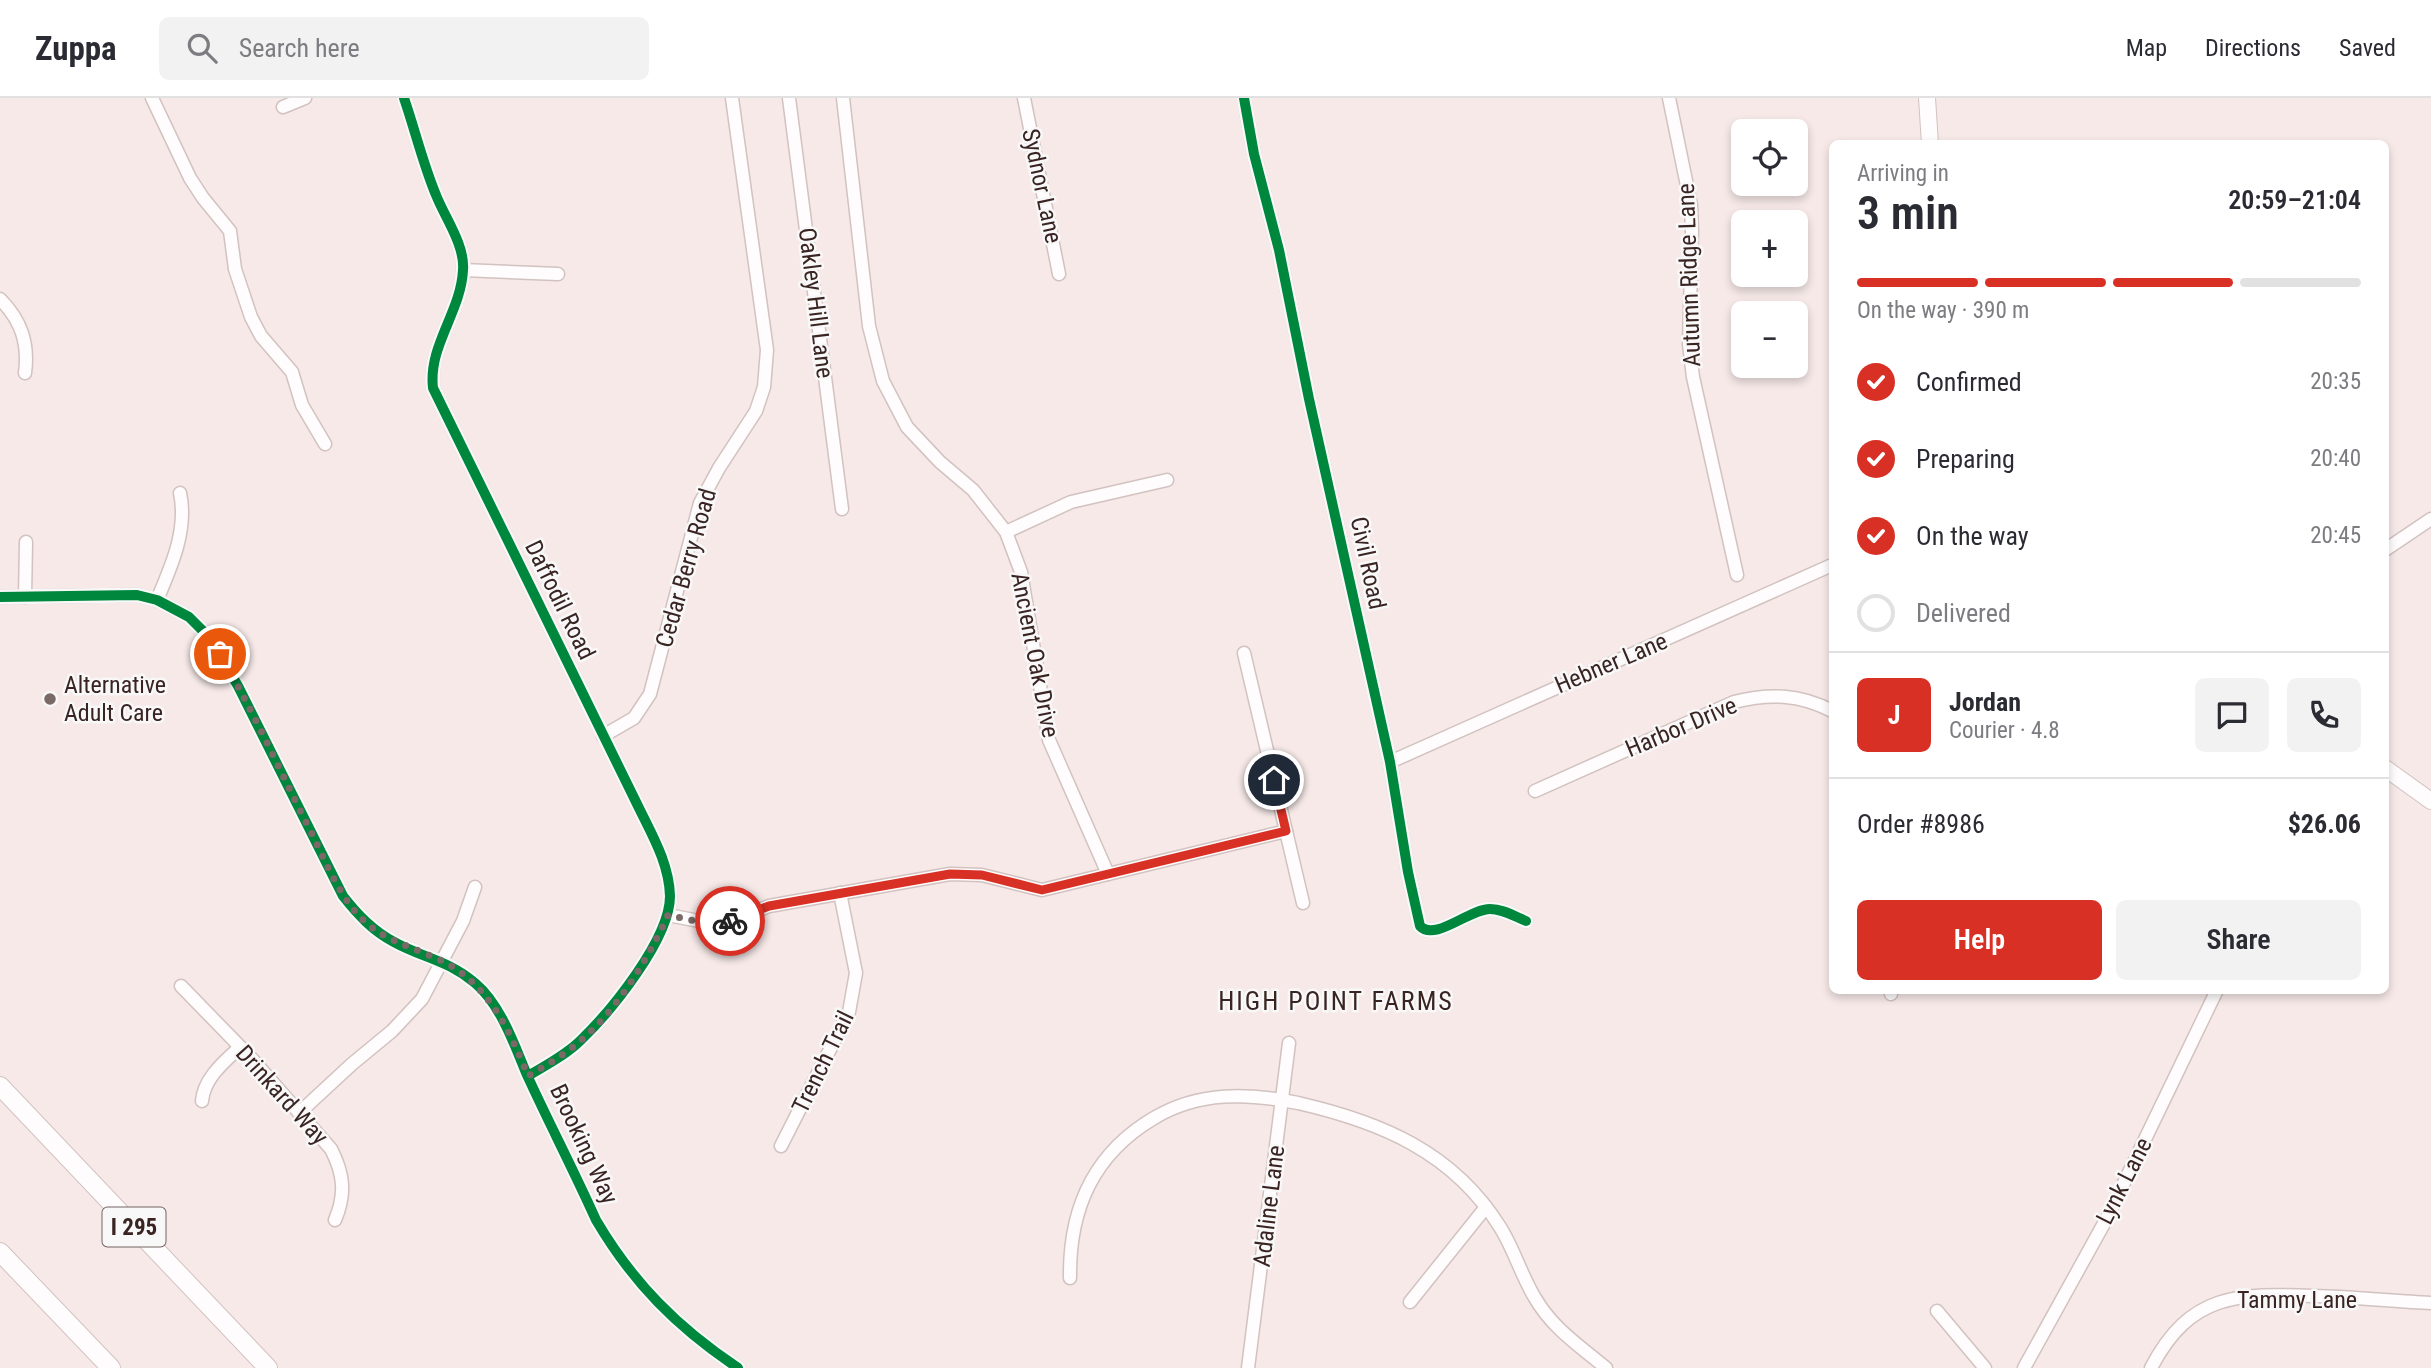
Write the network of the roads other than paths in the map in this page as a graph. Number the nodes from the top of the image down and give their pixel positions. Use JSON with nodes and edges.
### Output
{"nodes":[{"id":1,"x":152,"y":98,"type":"edge"},
{"id":2,"x":305,"y":98,"type":"edge"},
{"id":3,"x":404,"y":98,"type":"edge"},
{"id":4,"x":732,"y":98,"type":"edge"},
{"id":5,"x":789,"y":98,"type":"edge"},
{"id":6,"x":843,"y":98,"type":"edge"},
{"id":7,"x":1024,"y":98,"type":"edge"},
{"id":8,"x":1244,"y":98,"type":"edge"},
{"id":9,"x":1669,"y":98,"type":"edge"},
{"id":10,"x":1927,"y":98,"type":"edge"},
{"id":11,"x":282,"y":107,"type":"dead end"},
{"id":12,"x":1930,"y":140,"type":"edge"},
{"id":13,"x":463,"y":270,"type":"junction"},
{"id":14,"x":558,"y":274,"type":"dead end"},
{"id":15,"x":1059,"y":274,"type":"dead end"},
{"id":16,"x":0,"y":299,"type":"edge"},
{"id":17,"x":25,"y":373,"type":"dead end"},
{"id":18,"x":325,"y":444,"type":"dead end"},
{"id":19,"x":1167,"y":480,"type":"dead end"},
{"id":20,"x":180,"y":493,"type":"dead end"},
{"id":21,"x":842,"y":509,"type":"dead end"},
{"id":22,"x":2431,"y":519,"type":"edge"},
{"id":23,"x":1006,"y":532,"type":"junction"},
{"id":24,"x":26,"y":542,"type":"dead end"},
{"id":25,"x":2389,"y":547,"type":"edge"},
{"id":26,"x":1829,"y":566,"type":"edge"},
{"id":27,"x":1737,"y":575,"type":"dead end"},
{"id":28,"x":0,"y":597,"type":"edge"},
{"id":29,"x":25,"y":597,"type":"junction"},
{"id":30,"x":157,"y":600,"type":"junction"},
{"id":31,"x":1244,"y":653,"type":"dead end"},
{"id":32,"x":1829,"y":710,"type":"edge"},
{"id":33,"x":603,"y":736,"type":"junction"},
{"id":34,"x":1390,"y":762,"type":"junction"},
{"id":35,"x":2389,"y":771,"type":"edge"},
{"id":36,"x":1535,"y":791,"type":"dead end"},
{"id":37,"x":2431,"y":801,"type":"edge"},
{"id":38,"x":1286,"y":831,"type":"junction"},
{"id":39,"x":1108,"y":874,"type":"junction"},
{"id":40,"x":475,"y":887,"type":"dead end"},
{"id":41,"x":840,"y":893,"type":"junction"},
{"id":42,"x":1303,"y":903,"type":"dead end"},
{"id":43,"x":668,"y":915,"type":"junction"},
{"id":44,"x":1526,"y":921,"type":"dead end"},
{"id":45,"x":442,"y":961,"type":"junction"},
{"id":46,"x":181,"y":986,"type":"dead end"},
{"id":47,"x":2215,"y":994,"type":"edge"},
{"id":48,"x":1289,"y":1043,"type":"dead end"},
{"id":49,"x":240,"y":1047,"type":"junction"},
{"id":50,"x":528,"y":1076,"type":"junction"},
{"id":51,"x":0,"y":1086,"type":"edge"},
{"id":52,"x":1282,"y":1100,"type":"junction"},
{"id":53,"x":202,"y":1101,"type":"dead end"},
{"id":54,"x":299,"y":1113,"type":"junction"},
{"id":55,"x":781,"y":1146,"type":"dead end"},
{"id":56,"x":1486,"y":1207,"type":"junction"},
{"id":57,"x":335,"y":1220,"type":"dead end"},
{"id":58,"x":0,"y":1252,"type":"edge"},
{"id":59,"x":1070,"y":1278,"type":"dead end"},
{"id":60,"x":1410,"y":1302,"type":"dead end"},
{"id":61,"x":2431,"y":1303,"type":"edge"},
{"id":62,"x":1937,"y":1311,"type":"dead end"},
{"id":63,"x":111,"y":1368,"type":"edge"},
{"id":64,"x":268,"y":1368,"type":"edge"},
{"id":65,"x":738,"y":1368,"type":"edge"},
{"id":66,"x":1248,"y":1368,"type":"edge"},
{"id":67,"x":1606,"y":1368,"type":"edge"},
{"id":68,"x":1985,"y":1368,"type":"edge"},
{"id":69,"x":2024,"y":1368,"type":"edge"},
{"id":70,"x":2151,"y":1368,"type":"edge"}],
"edges":[{"from":1,"to":18,"type":"street"},
{"from":2,"to":11,"type":"street"},
{"from":3,"to":13,"type":"street","name":"Daffodil Road"},
{"from":4,"to":33,"type":"street","name":"Cedar Berry Road"},
{"from":5,"to":21,"type":"street","name":"Oakley Hill Lane"},
{"from":6,"to":23,"type":"street","name":"Ancient Oak Drive"},
{"from":7,"to":15,"type":"street","name":"Sydnor Lane"},
{"from":8,"to":34,"type":"street","name":"Civil Road"},
{"from":9,"to":27,"type":"street","name":"Autumn Ridge Lane"},
{"from":10,"to":12,"type":"main road"},
{"from":13,"to":14,"type":"street"},
{"from":13,"to":33,"type":"street","name":"Daffodil Road"},
{"from":16,"to":17,"type":"street"},
{"from":19,"to":23,"type":"street"},
{"from":20,"to":30,"type":"street"},
{"from":22,"to":25,"type":"street"},
{"from":23,"to":39,"type":"street","name":"Ancient Oak Drive"},
{"from":24,"to":29,"type":"street"},
{"from":26,"to":34,"type":"street","name":"Hebner Lane"},
{"from":28,"to":29,"type":"street","name":"Brooking Way"},
{"from":29,"to":30,"type":"street","name":"Brooking Way"},
{"from":30,"to":45,"type":"street","name":"Brooking Way"},
{"from":31,"to":38,"type":"street"},
{"from":32,"to":36,"type":"street","name":"Harbor Drive"},
{"from":33,"to":43,"type":"street","name":"Daffodil Road"},
{"from":34,"to":44,"type":"street","name":"Civil Road"},
{"from":35,"to":37,"type":"main road"},
{"from":38,"to":39,"type":"street"},
{"from":38,"to":42,"type":"street"},
{"from":39,"to":41,"type":"street"},
{"from":40,"to":45,"type":"street"},
{"from":41,"to":43,"type":"street"},
{"from":41,"to":55,"type":"street","name":"Trench Trail"},
{"from":43,"to":50,"type":"street","name":"Daffodil Road"},
{"from":45,"to":50,"type":"street","name":"Brooking Way"},
{"from":45,"to":54,"type":"street"},
{"from":46,"to":49,"type":"street","name":"Drinkard Way"},
{"from":47,"to":69,"type":"street","name":"Lynk Lane"},
{"from":48,"to":52,"type":"street","name":"Adaline Lane"},
{"from":49,"to":53,"type":"street"},
{"from":49,"to":54,"type":"street","name":"Drinkard Way"},
{"from":50,"to":65,"type":"street","name":"Brooking Way"},
{"from":51,"to":64,"type":"highway","number":"I 295"},
{"from":52,"to":56,"type":"street"},
{"from":52,"to":59,"type":"street"},
{"from":52,"to":66,"type":"street","name":"Adaline Lane"},
{"from":54,"to":57,"type":"street","name":"Drinkard Way"},
{"from":56,"to":60,"type":"street"},
{"from":56,"to":67,"type":"street"},
{"from":58,"to":63,"type":"highway"},
{"from":61,"to":70,"type":"street","name":"Tammy Lane"},
{"from":62,"to":68,"type":"street"}]}
